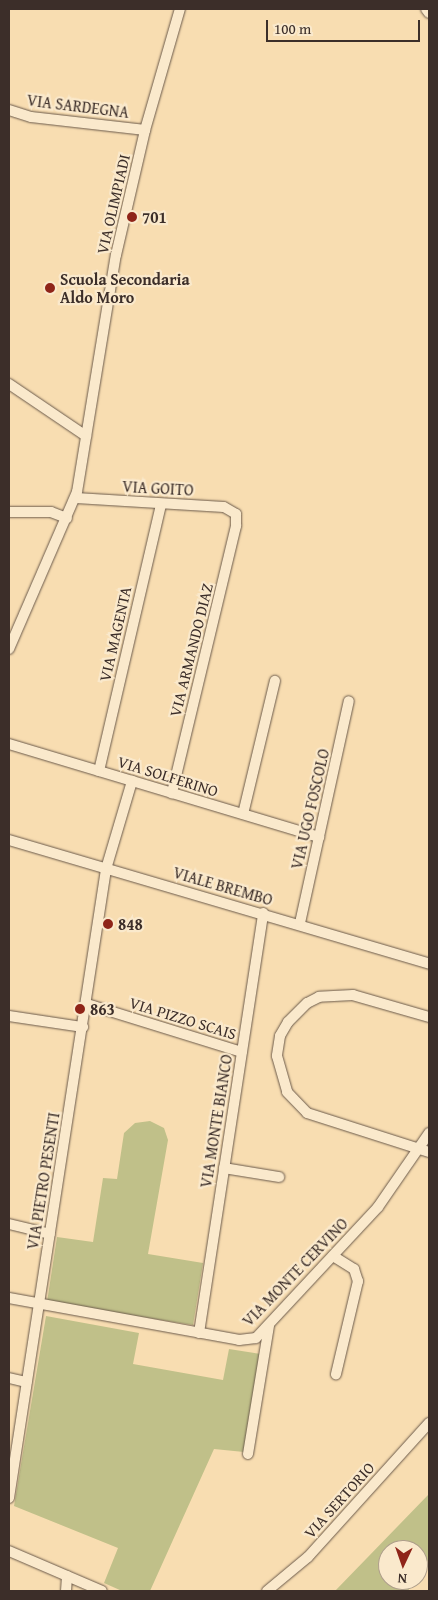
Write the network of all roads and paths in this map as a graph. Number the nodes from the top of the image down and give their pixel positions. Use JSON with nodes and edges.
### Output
{"nodes":[{"id":1,"x":180,"y":9,"type":"edge"},
{"id":2,"x":426,"y":9,"type":"edge"},
{"id":3,"x":429,"y":13,"type":"edge"},
{"id":4,"x":9,"y":110,"type":"edge"},
{"id":5,"x":145,"y":130,"type":"junction"},
{"id":6,"x":9,"y":384,"type":"edge"},
{"id":7,"x":86,"y":436,"type":"junction"},
{"id":8,"x":76,"y":498,"type":"junction"},
{"id":9,"x":161,"y":504,"type":"junction"},
{"id":10,"x":9,"y":512,"type":"edge"},
{"id":11,"x":236,"y":514,"type":"joint"},
{"id":12,"x":67,"y":518,"type":"junction"},
{"id":13,"x":9,"y":649,"type":"edge"},
{"id":14,"x":275,"y":681,"type":"dead end"},
{"id":15,"x":349,"y":701,"type":"dead end"},
{"id":16,"x":9,"y":744,"type":"edge"},
{"id":17,"x":99,"y":771,"type":"junction"},
{"id":18,"x":132,"y":781,"type":"junction"},
{"id":19,"x":172,"y":793,"type":"junction"},
{"id":20,"x":243,"y":814,"type":"junction"},
{"id":21,"x":319,"y":837,"type":"junction"},
{"id":22,"x":9,"y":840,"type":"edge"},
{"id":23,"x":106,"y":869,"type":"junction"},
{"id":24,"x":263,"y":913,"type":"junction"},
{"id":25,"x":300,"y":923,"type":"junction"},
{"id":26,"x":429,"y":964,"type":"edge"},
{"id":27,"x":87,"y":1004,"type":"junction"},
{"id":28,"x":9,"y":1016,"type":"edge"},
{"id":29,"x":429,"y":1017,"type":"edge"},
{"id":30,"x":83,"y":1027,"type":"junction"},
{"id":31,"x":242,"y":1052,"type":"junction"},
{"id":32,"x":429,"y":1133,"type":"edge"},
{"id":33,"x":418,"y":1149,"type":"junction"},
{"id":34,"x":429,"y":1152,"type":"edge"},
{"id":35,"x":224,"y":1168,"type":"junction"},
{"id":36,"x":279,"y":1177,"type":"dead end"},
{"id":37,"x":9,"y":1224,"type":"edge"},
{"id":38,"x":50,"y":1234,"type":"junction"},
{"id":39,"x":333,"y":1256,"type":"junction"},
{"id":40,"x":9,"y":1298,"type":"edge"},
{"id":41,"x":39,"y":1305,"type":"junction"},
{"id":42,"x":270,"y":1326,"type":"junction"},
{"id":43,"x":199,"y":1333,"type":"junction"},
{"id":44,"x":336,"y":1374,"type":"dead end"},
{"id":45,"x":9,"y":1378,"type":"edge"},
{"id":46,"x":27,"y":1382,"type":"junction"},
{"id":47,"x":429,"y":1423,"type":"edge"},
{"id":48,"x":248,"y":1454,"type":"dead end"},
{"id":49,"x":9,"y":1498,"type":"edge"},
{"id":50,"x":9,"y":1551,"type":"edge"},
{"id":51,"x":67,"y":1576,"type":"junction"},
{"id":52,"x":66,"y":1591,"type":"edge"},
{"id":53,"x":102,"y":1591,"type":"edge"},
{"id":54,"x":267,"y":1591,"type":"edge"}],
"edges":[{"from":1,"to":5,"type":"street","name":"VIA OLIMPIADI"},
{"from":2,"to":3,"type":"street"},
{"from":4,"to":5,"type":"street","name":"VIA SARDEGNA"},
{"from":5,"to":7,"type":"street","name":"VIA OLIMPIADI"},
{"from":6,"to":7,"type":"street"},
{"from":7,"to":8,"type":"street","name":"VIA OLIMPIADI"},
{"from":8,"to":9,"type":"street","name":"VIA GOITO"},
{"from":8,"to":12,"type":"street","name":"VIA OLIMPIADI"},
{"from":9,"to":11,"type":"street","name":"VIA GOITO"},
{"from":9,"to":17,"type":"street","name":"VIA MAGENTA"},
{"from":10,"to":12,"type":"street"},
{"from":11,"to":19,"type":"street","name":"VIA ARMANDO DIAZ"},
{"from":12,"to":13,"type":"street","name":"VIA OLIMPIADI"},
{"from":14,"to":20,"type":"street"},
{"from":15,"to":21,"type":"street","name":"VIA UGO FOSCOLO"},
{"from":16,"to":17,"type":"street","name":"VIA SOLFERINO"},
{"from":17,"to":18,"type":"street","name":"VIA SOLFERINO"},
{"from":18,"to":19,"type":"street","name":"VIA SOLFERINO"},
{"from":18,"to":23,"type":"street","name":"VIA PIETRO PESENTI"},
{"from":19,"to":20,"type":"street","name":"VIA SOLFERINO"},
{"from":20,"to":21,"type":"street","name":"VIA SOLFERINO"},
{"from":21,"to":25,"type":"street","name":"VIA UGO FOSCOLO"},
{"from":22,"to":23,"type":"street","name":"VIALE BREMBO"},
{"from":23,"to":24,"type":"street","name":"VIALE BREMBO"},
{"from":23,"to":27,"type":"street","name":"VIA PIETRO PESENTI"},
{"from":24,"to":25,"type":"street","name":"VIALE BREMBO"},
{"from":24,"to":31,"type":"street","name":"VIA MONTE BIANCO"},
{"from":25,"to":26,"type":"street","name":"VIALE BREMBO"},
{"from":27,"to":30,"type":"street","name":"VIA PIETRO PESENTI"},
{"from":27,"to":31,"type":"street","name":"VIA PIZZO SCAIS"},
{"from":28,"to":30,"type":"street"},
{"from":29,"to":33,"type":"street"},
{"from":30,"to":38,"type":"street","name":"VIA PIETRO PESENTI"},
{"from":31,"to":35,"type":"street","name":"VIA MONTE BIANCO"},
{"from":32,"to":33,"type":"street","name":"VIA MONTE CERVINO"},
{"from":33,"to":34,"type":"street"},
{"from":33,"to":39,"type":"street","name":"VIA MONTE CERVINO"},
{"from":35,"to":36,"type":"street"},
{"from":35,"to":43,"type":"street","name":"VIA MONTE BIANCO"},
{"from":37,"to":38,"type":"street"},
{"from":38,"to":41,"type":"street","name":"VIA PIETRO PESENTI"},
{"from":39,"to":42,"type":"street","name":"VIA MONTE CERVINO"},
{"from":39,"to":44,"type":"street"},
{"from":40,"to":41,"type":"street","name":"VIA MONTE CERVINO"},
{"from":41,"to":43,"type":"street","name":"VIA MONTE CERVINO"},
{"from":41,"to":46,"type":"street","name":"VIA PIETRO PESENTI"},
{"from":42,"to":43,"type":"street","name":"VIA MONTE CERVINO"},
{"from":42,"to":48,"type":"street"},
{"from":45,"to":46,"type":"street"},
{"from":46,"to":49,"type":"street","name":"VIA PIETRO PESENTI"},
{"from":47,"to":54,"type":"street","name":"VIA SERTORIO"},
{"from":50,"to":51,"type":"street"},
{"from":51,"to":52,"type":"street"},
{"from":51,"to":53,"type":"street"}]}
